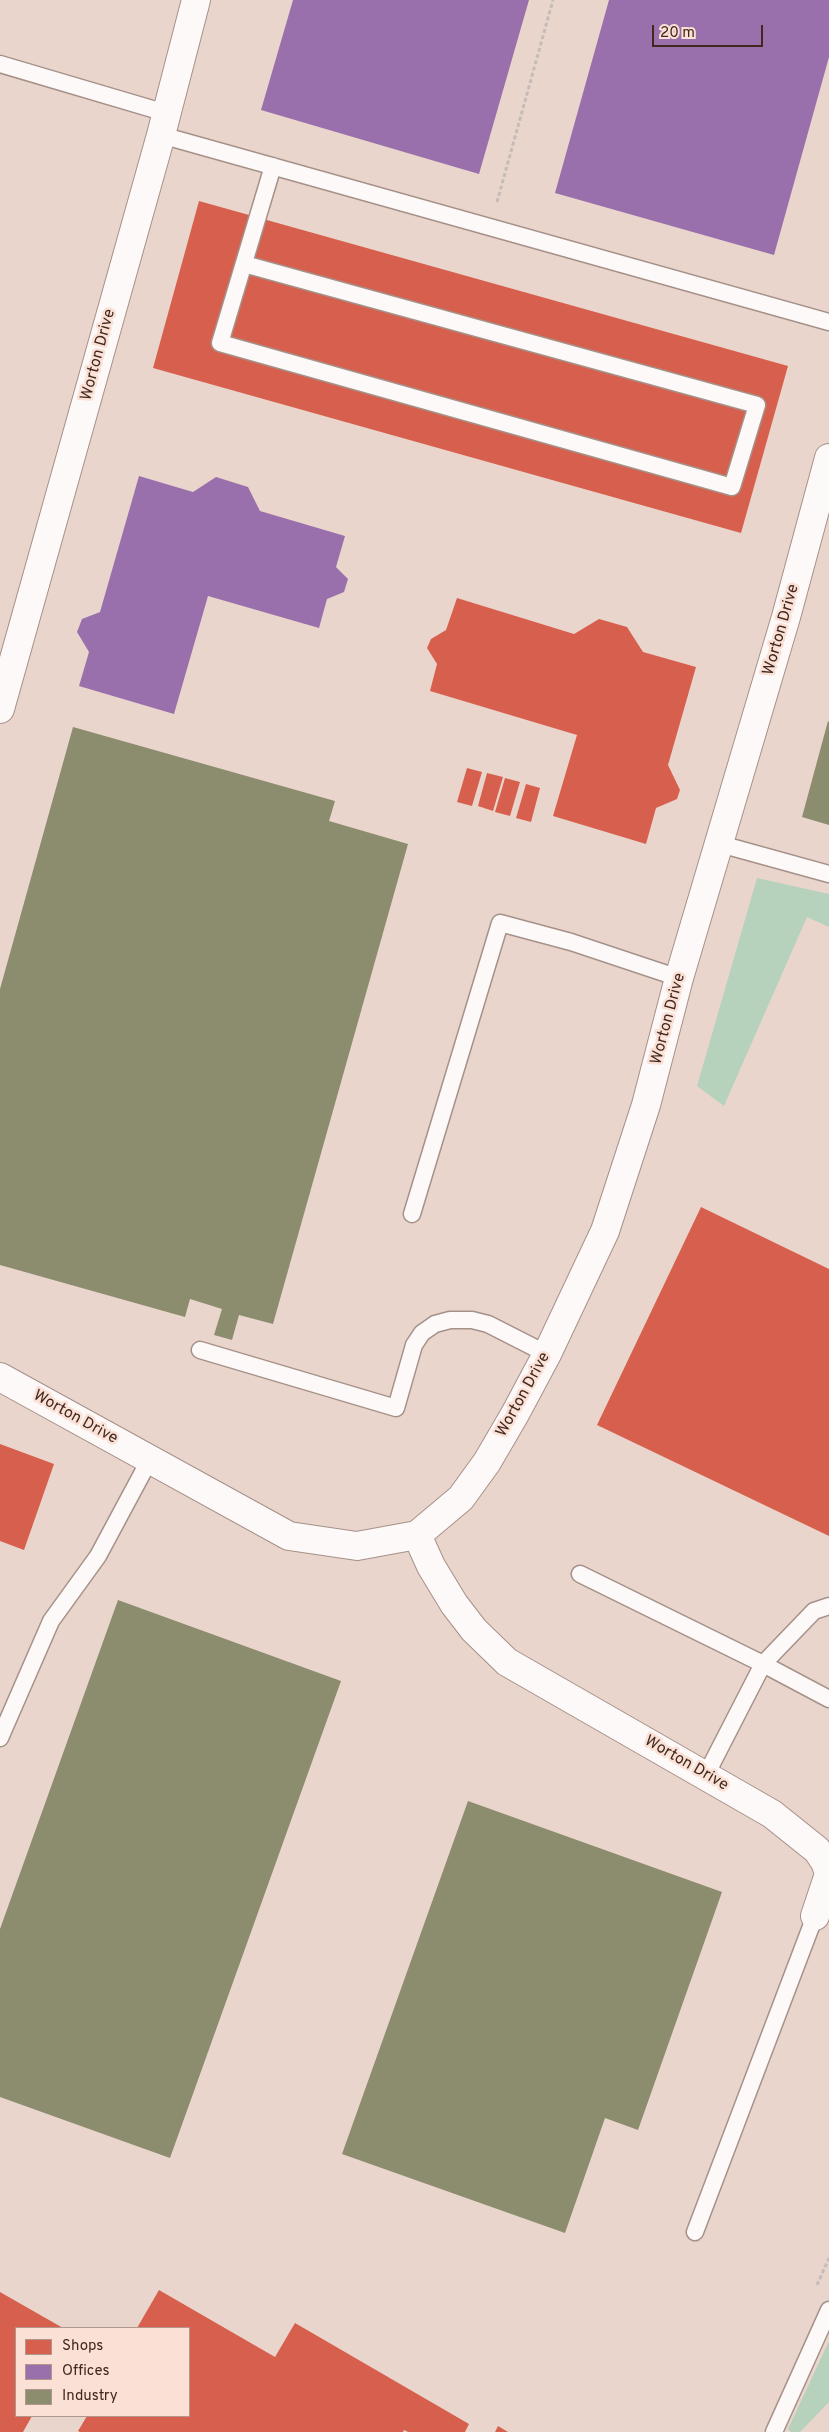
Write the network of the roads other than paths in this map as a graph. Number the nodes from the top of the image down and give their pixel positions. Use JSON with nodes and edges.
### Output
{"nodes":[{"id":1,"x":196,"y":0,"type":"edge"},
{"id":2,"x":0,"y":64,"type":"edge"},
{"id":3,"x":163,"y":124,"type":"junction"},
{"id":4,"x":273,"y":166,"type":"junction"},
{"id":5,"x":244,"y":264,"type":"junction"},
{"id":6,"x":829,"y":322,"type":"edge"},
{"id":7,"x":829,"y":458,"type":"edge"},
{"id":8,"x":0,"y":709,"type":"edge"},
{"id":9,"x":720,"y":844,"type":"junction"},
{"id":10,"x":829,"y":874,"type":"edge"},
{"id":11,"x":679,"y":978,"type":"junction"},
{"id":12,"x":412,"y":1214,"type":"dead end"},
{"id":13,"x":200,"y":1350,"type":"dead end"},
{"id":14,"x":547,"y":1354,"type":"junction"},
{"id":15,"x":0,"y":1377,"type":"edge"},
{"id":16,"x":150,"y":1459,"type":"junction"},
{"id":17,"x":417,"y":1535,"type":"junction"},
{"id":18,"x":580,"y":1574,"type":"dead end"},
{"id":19,"x":829,"y":1606,"type":"edge"},
{"id":20,"x":763,"y":1664,"type":"junction"},
{"id":21,"x":829,"y":1699,"type":"edge"},
{"id":22,"x":0,"y":1738,"type":"edge"},
{"id":23,"x":706,"y":1775,"type":"junction"},
{"id":24,"x":829,"y":1873,"type":"edge"},
{"id":25,"x":815,"y":1916,"type":"joint"},
{"id":26,"x":695,"y":2232,"type":"dead end"},
{"id":27,"x":829,"y":2310,"type":"edge"},
{"id":28,"x":774,"y":2432,"type":"edge"}],
"edges":[{"from":1,"to":3,"type":"street","name":"Worton Drive"},
{"from":2,"to":3,"type":"lane"},
{"from":3,"to":4,"type":"lane"},
{"from":3,"to":8,"type":"street","name":"Worton Drive"},
{"from":4,"to":5,"type":"lane"},
{"from":4,"to":6,"type":"lane"},
{"from":5,"to":5,"type":"lane"},
{"from":7,"to":9,"type":"street","name":"Worton Drive"},
{"from":9,"to":10,"type":"lane"},
{"from":9,"to":11,"type":"street","name":"Worton Drive"},
{"from":11,"to":12,"type":"lane"},
{"from":11,"to":14,"type":"street","name":"Worton Drive"},
{"from":13,"to":14,"type":"lane"},
{"from":14,"to":17,"type":"street","name":"Worton Drive"},
{"from":15,"to":16,"type":"street","name":"Worton Drive"},
{"from":16,"to":17,"type":"street","name":"Worton Drive"},
{"from":16,"to":22,"type":"lane"},
{"from":17,"to":23,"type":"street","name":"Worton Drive"},
{"from":18,"to":20,"type":"lane"},
{"from":19,"to":20,"type":"lane"},
{"from":20,"to":21,"type":"lane"},
{"from":20,"to":23,"type":"lane"},
{"from":23,"to":24,"type":"street","name":"Worton Drive"},
{"from":24,"to":25,"type":"street","name":"Worton Drive"},
{"from":25,"to":26,"type":"lane"},
{"from":27,"to":28,"type":"lane"}]}
